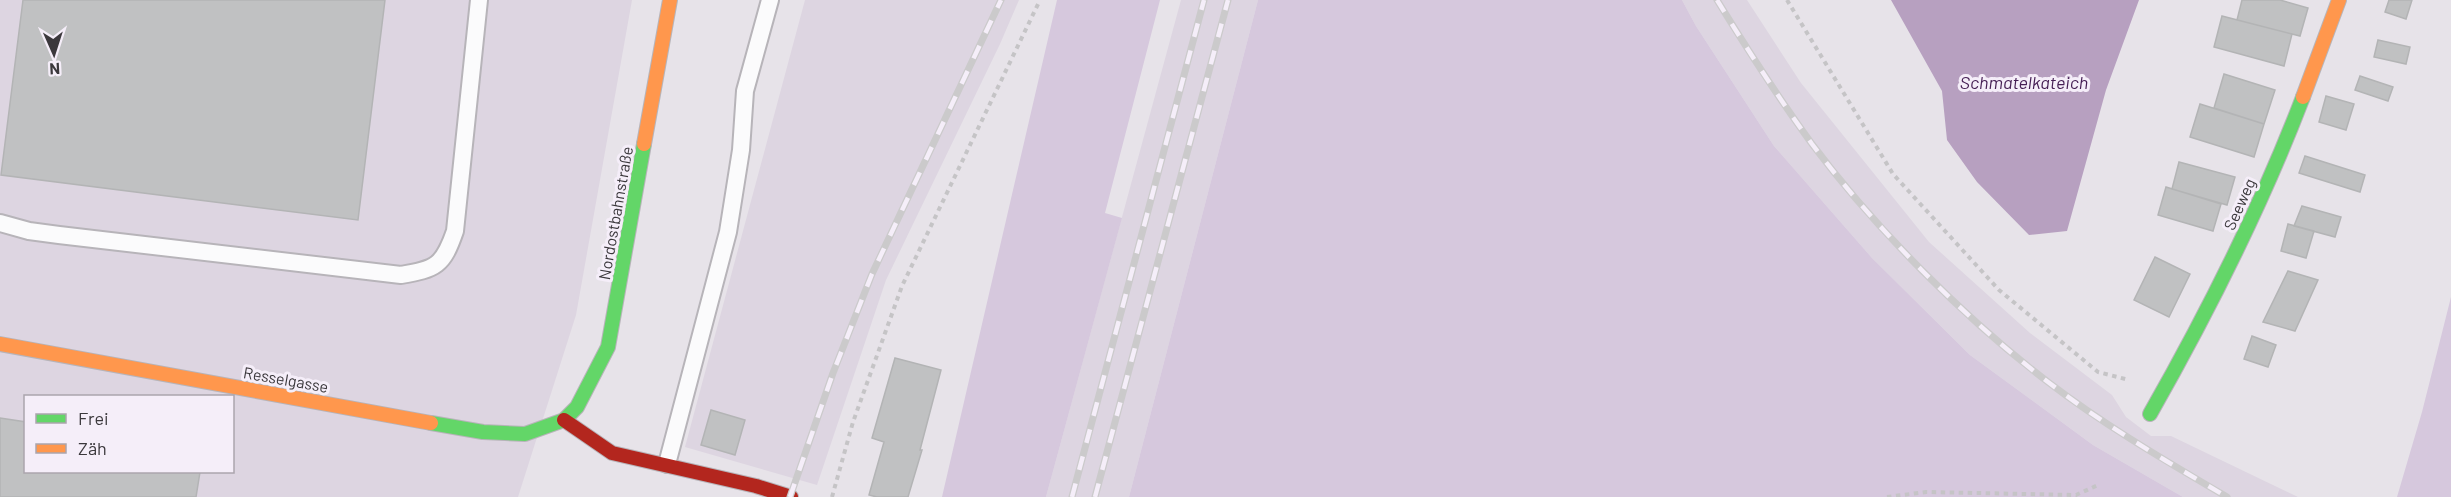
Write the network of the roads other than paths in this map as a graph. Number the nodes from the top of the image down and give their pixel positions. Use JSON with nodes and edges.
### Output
{"nodes":[{"id":1,"x":479,"y":0,"type":"edge"},
{"id":2,"x":670,"y":0,"type":"edge"},
{"id":3,"x":770,"y":0,"type":"edge"},
{"id":4,"x":2339,"y":0,"type":"edge"},
{"id":5,"x":0,"y":223,"type":"edge"},
{"id":6,"x":0,"y":344,"type":"edge"},
{"id":7,"x":2150,"y":414,"type":"dead end"},
{"id":8,"x":564,"y":420,"type":"junction"},
{"id":9,"x":667,"y":464,"type":"junction"},
{"id":10,"x":791,"y":497,"type":"edge"}],
"edges":[{"from":1,"to":5,"type":"lane"},
{"from":2,"to":8,"type":"street","name":"Nordostbahnstraße"},
{"from":3,"to":9,"type":"lane"},
{"from":4,"to":7,"type":"street","name":"Seeweg"},
{"from":6,"to":8,"type":"street","name":"Resselgasse"},
{"from":8,"to":9,"type":"street"},
{"from":9,"to":10,"type":"street"}]}
